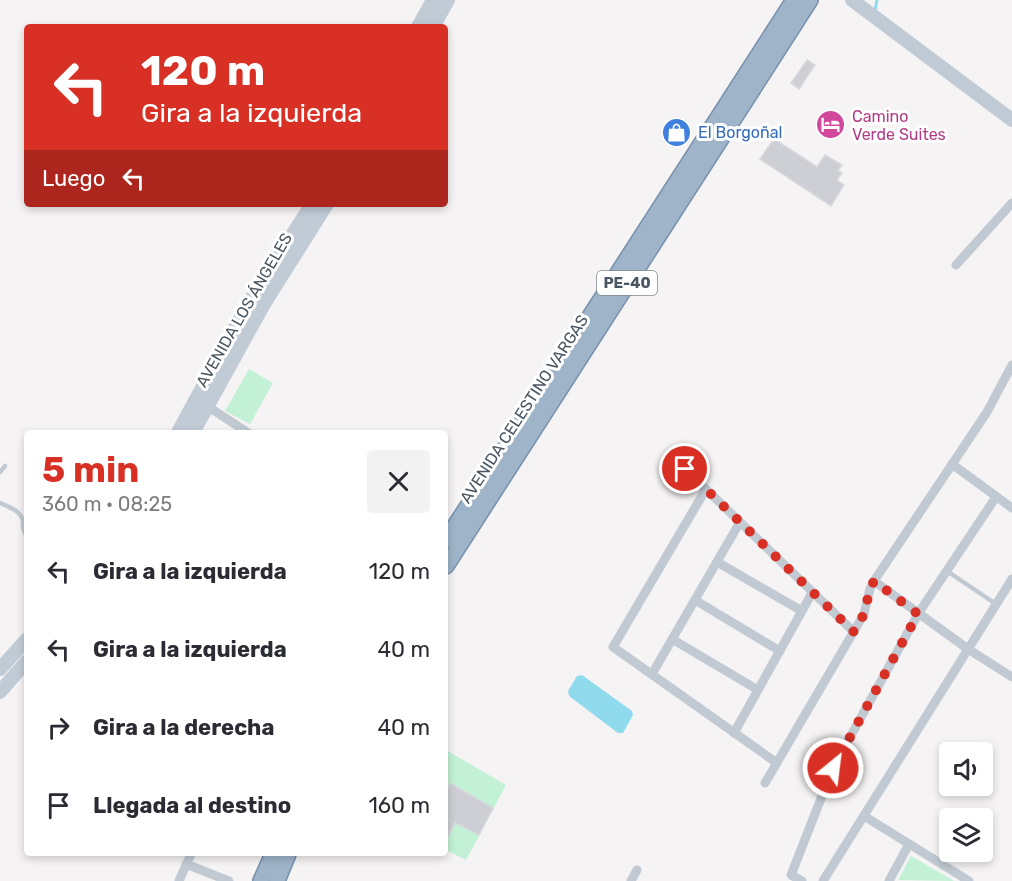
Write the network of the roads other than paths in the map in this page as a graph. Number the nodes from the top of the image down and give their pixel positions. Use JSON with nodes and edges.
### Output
{"nodes":[{"id":1,"x":433,"y":0,"type":"edge"},
{"id":2,"x":448,"y":0,"type":"edge"},
{"id":3,"x":793,"y":0,"type":"edge"},
{"id":4,"x":810,"y":0,"type":"edge"},
{"id":5,"x":852,"y":0,"type":"edge"},
{"id":6,"x":420,"y":24,"type":"edge"},
{"id":7,"x":435,"y":24,"type":"edge"},
{"id":8,"x":785,"y":26,"type":"junction"},
{"id":9,"x":1012,"y":120,"type":"edge"},
{"id":10,"x":1012,"y":203,"type":"edge"},
{"id":11,"x":310,"y":207,"type":"edge"},
{"id":12,"x":325,"y":207,"type":"edge"},
{"id":13,"x":956,"y":265,"type":"dead end"},
{"id":14,"x":1012,"y":365,"type":"edge"},
{"id":15,"x":207,"y":406,"type":"junction"},
{"id":16,"x":179,"y":430,"type":"edge"},
{"id":17,"x":194,"y":430,"type":"edge"},
{"id":18,"x":244,"y":430,"type":"edge"},
{"id":19,"x":952,"y":464,"type":"junction"},
{"id":20,"x":5,"y":466,"type":"dead end"},
{"id":21,"x":685,"y":469,"type":"dead end"},
{"id":22,"x":0,"y":472,"type":"edge"},
{"id":23,"x":496,"y":474,"type":"junction"},
{"id":24,"x":706,"y":489,"type":"junction"},
{"id":25,"x":996,"y":497,"type":"junction"},
{"id":26,"x":0,"y":503,"type":"edge"},
{"id":27,"x":1012,"y":508,"type":"edge"},
{"id":28,"x":740,"y":522,"type":"junction"},
{"id":29,"x":24,"y":531,"type":"edge"},
{"id":30,"x":448,"y":537,"type":"edge"},
{"id":31,"x":448,"y":557,"type":"edge"},
{"id":32,"x":717,"y":562,"type":"junction"},
{"id":33,"x":947,"y":571,"type":"junction"},
{"id":34,"x":1012,"y":579,"type":"edge"},
{"id":35,"x":874,"y":581,"type":"junction"},
{"id":36,"x":812,"y":593,"type":"junction"},
{"id":37,"x":695,"y":600,"type":"junction"},
{"id":38,"x":996,"y":604,"type":"junction"},
{"id":39,"x":802,"y":611,"type":"junction"},
{"id":40,"x":918,"y":614,"type":"junction"},
{"id":41,"x":854,"y":632,"type":"junction"},
{"id":42,"x":672,"y":639,"type":"junction"},
{"id":43,"x":24,"y":642,"type":"edge"},
{"id":44,"x":968,"y":649,"type":"junction"},
{"id":45,"x":780,"y":651,"type":"junction"},
{"id":46,"x":24,"y":664,"type":"edge"},
{"id":47,"x":0,"y":669,"type":"edge"},
{"id":48,"x":652,"y":674,"type":"junction"},
{"id":49,"x":1012,"y":677,"type":"edge"},
{"id":50,"x":758,"y":690,"type":"junction"},
{"id":51,"x":0,"y":692,"type":"edge"},
{"id":52,"x":734,"y":732,"type":"junction"},
{"id":53,"x":777,"y":763,"type":"junction"},
{"id":54,"x":765,"y":783,"type":"dead end"},
{"id":55,"x":864,"y":816,"type":"junction"},
{"id":56,"x":909,"y":844,"type":"junction"},
{"id":57,"x":190,"y":856,"type":"edge"},
{"id":58,"x":272,"y":856,"type":"edge"},
{"id":59,"x":287,"y":856,"type":"edge"},
{"id":60,"x":186,"y":864,"type":"junction"},
{"id":61,"x":637,"y":870,"type":"dead end"},
{"id":62,"x":179,"y":881,"type":"edge"},
{"id":63,"x":229,"y":881,"type":"edge"},
{"id":64,"x":261,"y":881,"type":"edge"},
{"id":65,"x":277,"y":881,"type":"edge"},
{"id":66,"x":631,"y":881,"type":"edge"},
{"id":67,"x":802,"y":881,"type":"edge"},
{"id":68,"x":823,"y":881,"type":"edge"},
{"id":69,"x":889,"y":881,"type":"edge"},
{"id":70,"x":969,"y":881,"type":"edge"}],
"edges":[{"from":1,"to":6,"type":"main road"},
{"from":2,"to":7,"type":"main road"},
{"from":3,"to":8,"type":"highway","name":"AVENIDA CELESTINO VARGAS","number":"PE-40"},
{"from":4,"to":8,"type":"highway","name":"AVENIDA CELESTINO VARGAS","number":"PE-40"},
{"from":5,"to":9,"type":"main road"},
{"from":8,"to":23,"type":"highway","name":"AVENIDA CELESTINO VARGAS","number":"PE-40"},
{"from":10,"to":13,"type":"street"},
{"from":11,"to":16,"type":"main road","name":"AVENIDA LOS ÁNGELES"},
{"from":12,"to":15,"type":"main road","name":"AVENIDA LOS ÁNGELES"},
{"from":14,"to":19,"type":"street"},
{"from":15,"to":17,"type":"main road","name":"AVENIDA LOS ÁNGELES"},
{"from":15,"to":18,"type":"street"},
{"from":19,"to":25,"type":"street"},
{"from":19,"to":35,"type":"street"},
{"from":20,"to":22,"type":"lane"},
{"from":21,"to":24,"type":"street"},
{"from":23,"to":30,"type":"highway","name":"AVENIDA CELESTINO VARGAS","number":"PE-40"},
{"from":23,"to":31,"type":"highway","name":"AVENIDA CELESTINO VARGAS","number":"PE-40"},
{"from":24,"to":28,"type":"street"},
{"from":24,"to":48,"type":"street"},
{"from":25,"to":27,"type":"street"},
{"from":25,"to":33,"type":"street"},
{"from":26,"to":29,"type":"lane"},
{"from":28,"to":32,"type":"street"},
{"from":28,"to":36,"type":"street"},
{"from":32,"to":37,"type":"street"},
{"from":32,"to":39,"type":"street"},
{"from":33,"to":38,"type":"lane"},
{"from":33,"to":40,"type":"street"},
{"from":34,"to":38,"type":"street"},
{"from":35,"to":40,"type":"street"},
{"from":35,"to":41,"type":"street"},
{"from":36,"to":39,"type":"street"},
{"from":36,"to":41,"type":"street"},
{"from":37,"to":42,"type":"street"},
{"from":37,"to":45,"type":"street"},
{"from":38,"to":44,"type":"street"},
{"from":39,"to":45,"type":"street"},
{"from":40,"to":44,"type":"street"},
{"from":40,"to":67,"type":"street"},
{"from":41,"to":53,"type":"street"},
{"from":42,"to":48,"type":"street"},
{"from":42,"to":50,"type":"street"},
{"from":43,"to":47,"type":"main road"},
{"from":44,"to":49,"type":"street"},
{"from":44,"to":55,"type":"street"},
{"from":45,"to":50,"type":"street"},
{"from":46,"to":51,"type":"main road"},
{"from":48,"to":52,"type":"street"},
{"from":50,"to":52,"type":"street"},
{"from":52,"to":53,"type":"street"},
{"from":53,"to":54,"type":"street"},
{"from":55,"to":56,"type":"street"},
{"from":55,"to":68,"type":"street"},
{"from":56,"to":69,"type":"street"},
{"from":56,"to":70,"type":"street"},
{"from":57,"to":60,"type":"street"},
{"from":58,"to":64,"type":"highway"},
{"from":59,"to":65,"type":"highway"},
{"from":60,"to":62,"type":"street"},
{"from":60,"to":63,"type":"street"},
{"from":61,"to":66,"type":"street"}]}
